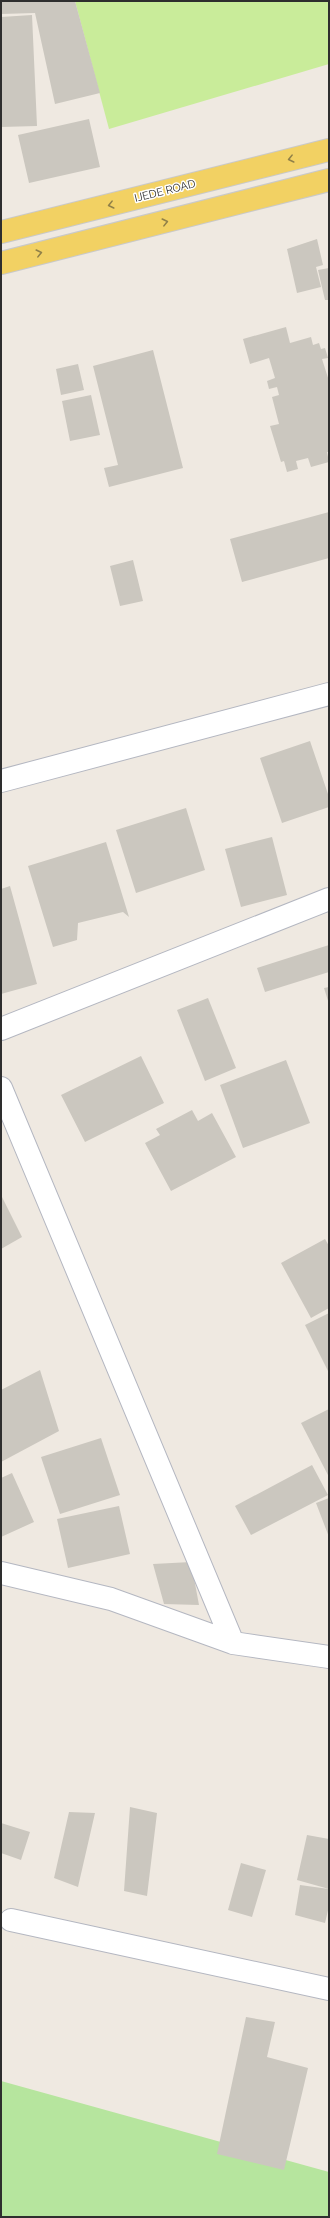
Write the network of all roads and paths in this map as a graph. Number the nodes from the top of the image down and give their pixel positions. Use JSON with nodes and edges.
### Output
{"nodes":[{"id":1,"x":329,"y":150,"type":"edge"},
{"id":2,"x":329,"y":180,"type":"edge"},
{"id":3,"x":1,"y":232,"type":"edge"},
{"id":4,"x":1,"y":263,"type":"edge"},
{"id":5,"x":329,"y":694,"type":"edge"},
{"id":6,"x":1,"y":781,"type":"edge"},
{"id":7,"x":329,"y":898,"type":"edge"},
{"id":8,"x":1,"y":1029,"type":"edge"},
{"id":9,"x":1,"y":1088,"type":"edge"},
{"id":10,"x":1,"y":1573,"type":"edge"},
{"id":11,"x":233,"y":1643,"type":"junction"},
{"id":12,"x":329,"y":1657,"type":"edge"},
{"id":13,"x":11,"y":1920,"type":"dead end"},
{"id":14,"x":329,"y":1989,"type":"edge"}],
"edges":[{"from":1,"to":3,"type":"main road","name":"IJEDE ROAD","one_way":true},
{"from":4,"to":2,"type":"main road","one_way":true},
{"from":5,"to":6,"type":"street"},
{"from":7,"to":8,"type":"street"},
{"from":9,"to":11,"type":"street"},
{"from":10,"to":11,"type":"street"},
{"from":11,"to":12,"type":"street"},
{"from":13,"to":14,"type":"street"}]}
